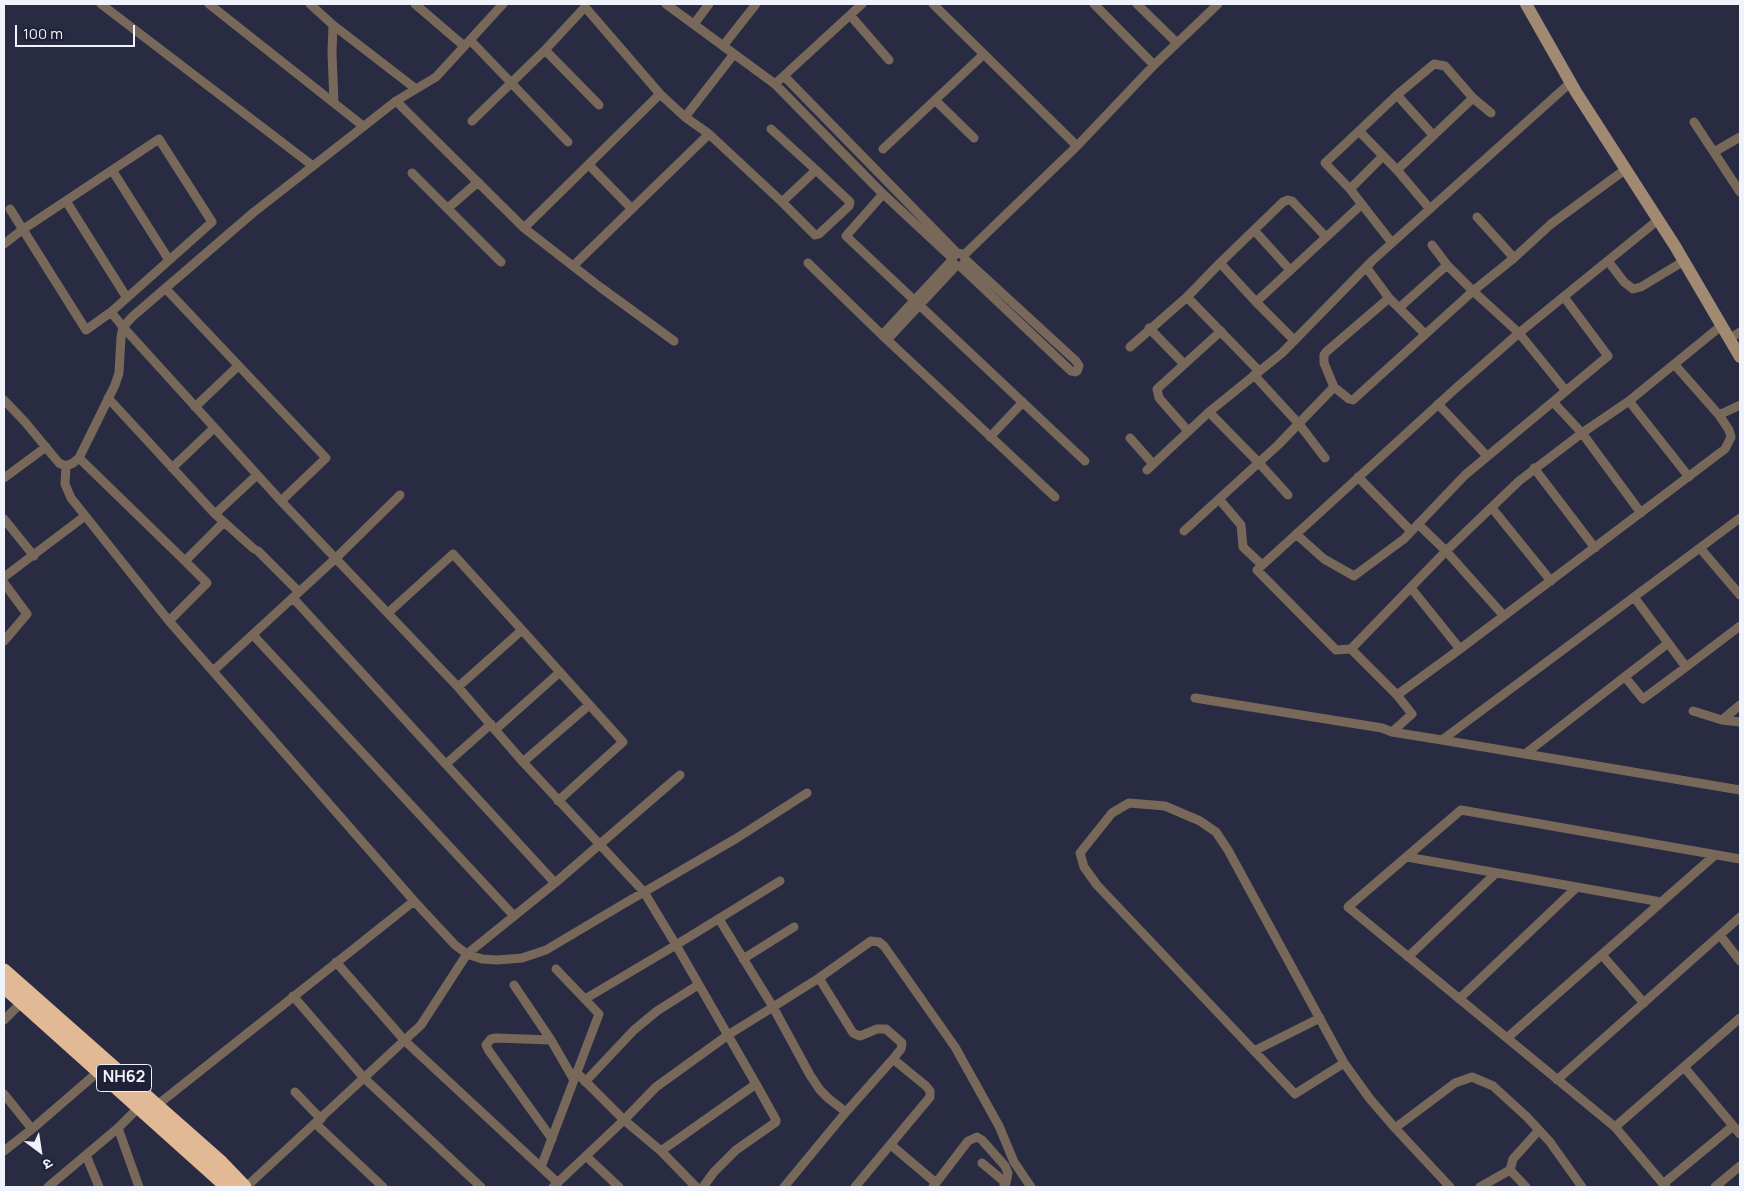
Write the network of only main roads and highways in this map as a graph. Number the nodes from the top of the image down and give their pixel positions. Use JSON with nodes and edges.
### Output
{"nodes":[{"id":1,"x":4,"y":971,"type":"edge"},
{"id":2,"x":4,"y":986,"type":"edge"},
{"id":3,"x":228,"y":1187,"type":"edge"},
{"id":4,"x":245,"y":1187,"type":"edge"}],
"edges":[{"from":1,"to":4,"type":"highway","number":"NH62"},
{"from":2,"to":3,"type":"highway","number":"NH62"}]}
